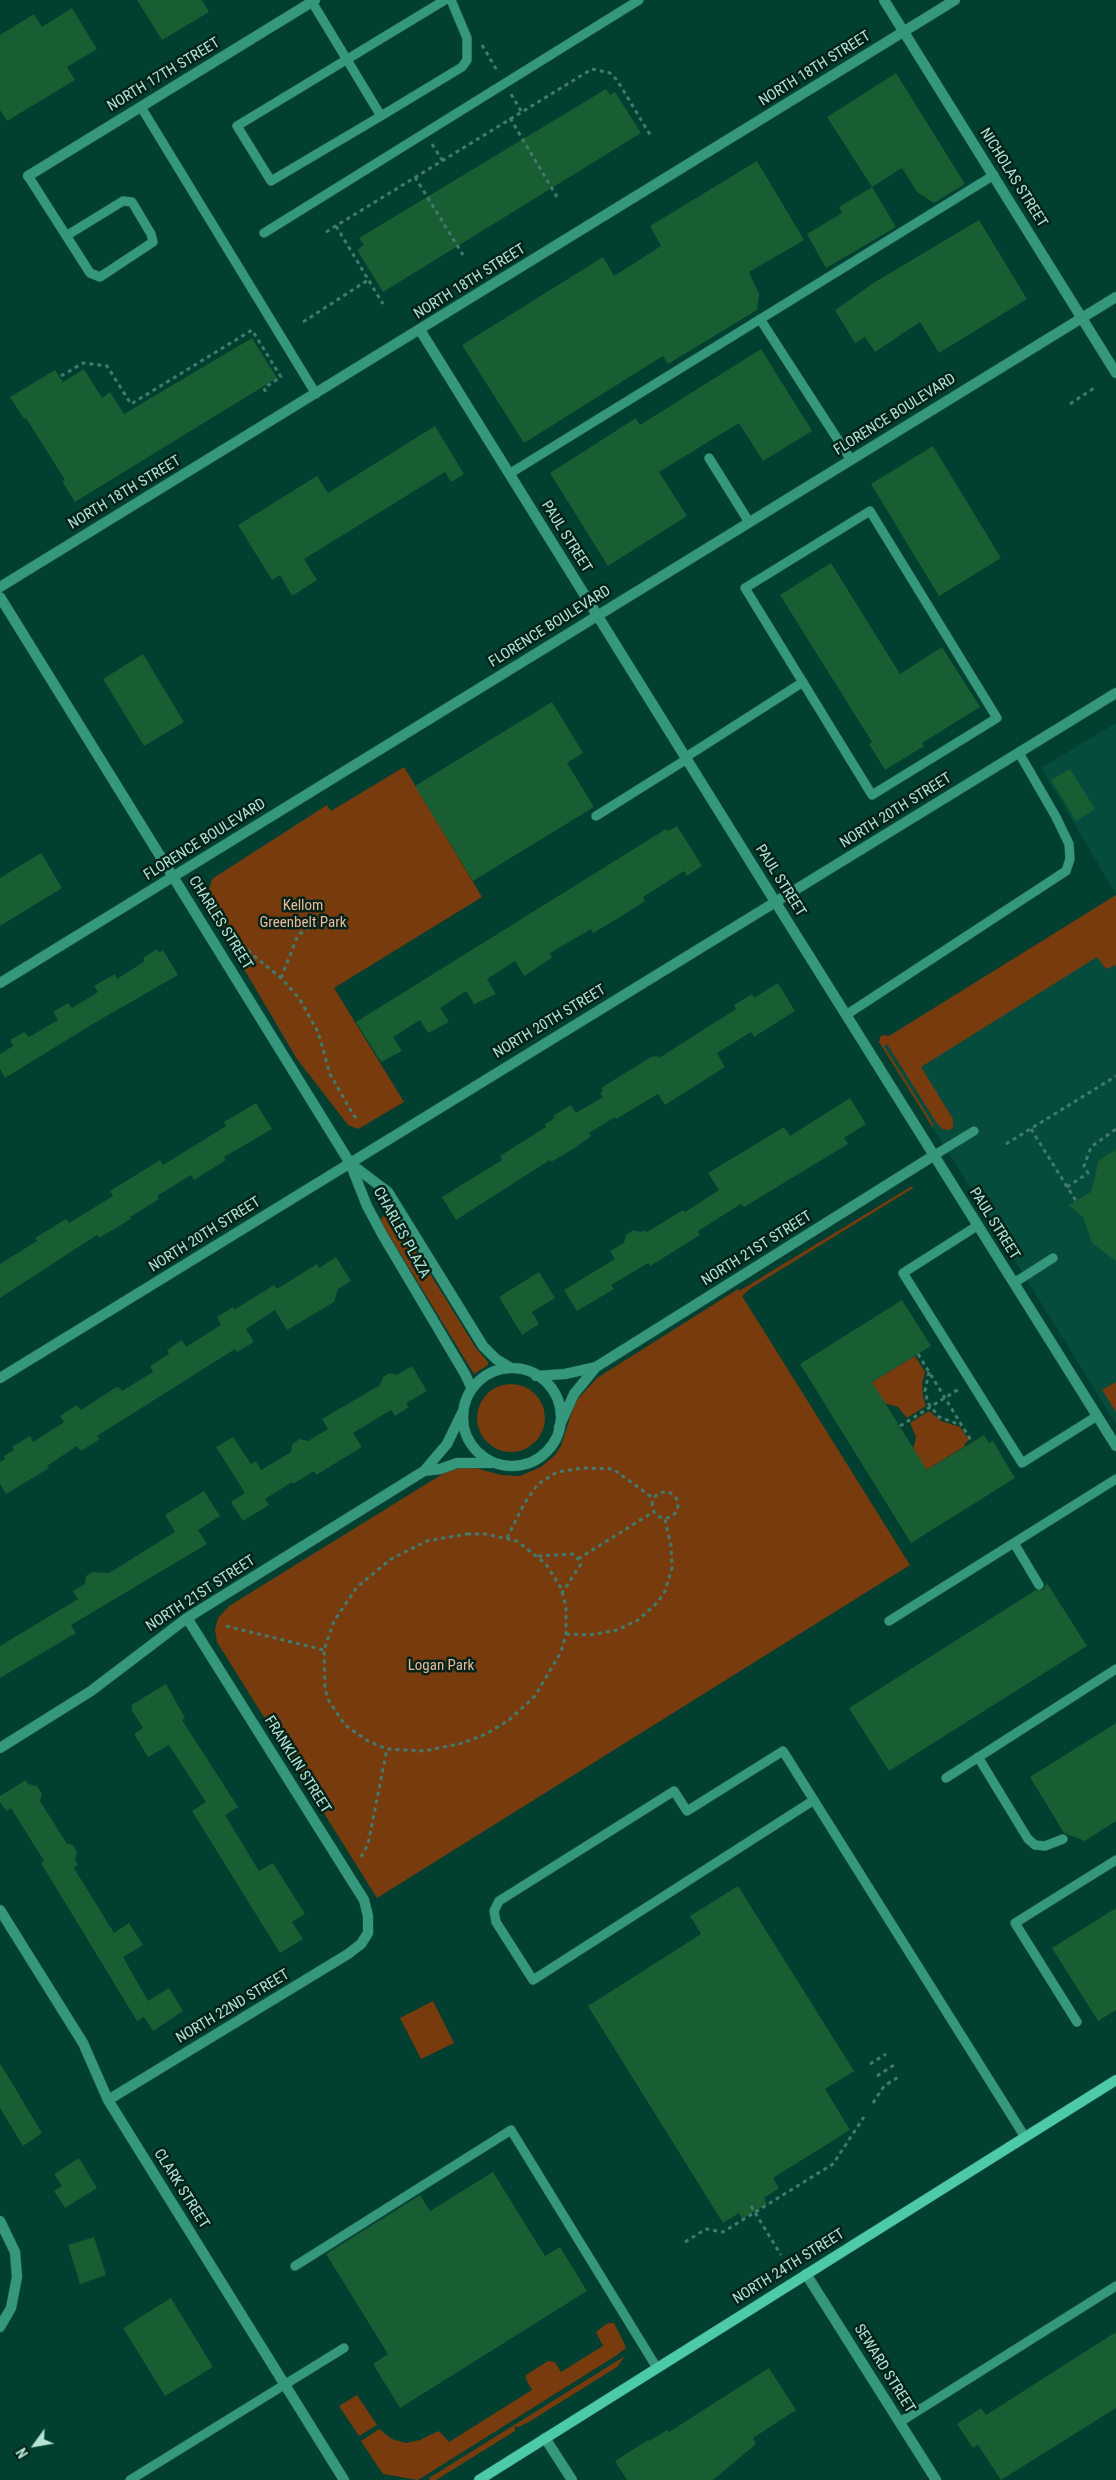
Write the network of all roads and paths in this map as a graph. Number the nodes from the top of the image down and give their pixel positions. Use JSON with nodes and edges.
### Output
{"nodes":[{"id":1,"x":445,"y":0,"type":"edge"},
{"id":2,"x":451,"y":0,"type":"edge"},
{"id":3,"x":639,"y":0,"type":"edge"},
{"id":4,"x":884,"y":0,"type":"edge"},
{"id":5,"x":955,"y":0,"type":"edge"},
{"id":6,"x":314,"y":1,"type":"edge"},
{"id":7,"x":904,"y":32,"type":"junction"},
{"id":8,"x":346,"y":59,"type":"junction"},
{"id":9,"x":141,"y":107,"type":"junction"},
{"id":10,"x":380,"y":116,"type":"junction"},
{"id":11,"x":510,"y":118,"type":"junction"},
{"id":12,"x":652,"y":138,"type":"dead end"},
{"id":13,"x":994,"y":175,"type":"junction"},
{"id":14,"x":28,"y":176,"type":"joint"},
{"id":15,"x":415,"y":177,"type":"junction"},
{"id":16,"x":558,"y":197,"type":"dead end"},
{"id":17,"x":336,"y":226,"type":"junction"},
{"id":18,"x":326,"y":232,"type":"dead end"},
{"id":19,"x":264,"y":233,"type":"dead end"},
{"id":20,"x":66,"y":236,"type":"junction"},
{"id":21,"x":463,"y":255,"type":"dead end"},
{"id":22,"x":368,"y":280,"type":"junction"},
{"id":23,"x":1116,"y":297,"type":"edge"},
{"id":24,"x":383,"y":304,"type":"dead end"},
{"id":25,"x":1082,"y":318,"type":"junction"},
{"id":26,"x":760,"y":319,"type":"junction"},
{"id":27,"x":303,"y":322,"type":"dead end"},
{"id":28,"x":420,"y":330,"type":"junction"},
{"id":29,"x":1116,"y":373,"type":"edge"},
{"id":30,"x":61,"y":376,"type":"dead end"},
{"id":31,"x":1094,"y":388,"type":"dead end"},
{"id":32,"x":266,"y":393,"type":"dead end"},
{"id":33,"x":316,"y":394,"type":"junction"},
{"id":34,"x":1070,"y":404,"type":"dead end"},
{"id":35,"x":709,"y":458,"type":"dead end"},
{"id":36,"x":851,"y":460,"type":"junction"},
{"id":37,"x":509,"y":474,"type":"junction"},
{"id":38,"x":749,"y":522,"type":"junction"},
{"id":39,"x":0,"y":587,"type":"edge"},
{"id":40,"x":0,"y":596,"type":"edge"},
{"id":41,"x":598,"y":616,"type":"junction"},
{"id":42,"x":803,"y":682,"type":"junction"},
{"id":43,"x":1116,"y":694,"type":"edge"},
{"id":44,"x":1019,"y":754,"type":"junction"},
{"id":45,"x":686,"y":758,"type":"junction"},
{"id":46,"x":596,"y":816,"type":"dead end"},
{"id":47,"x":174,"y":877,"type":"junction"},
{"id":48,"x":211,"y":899,"type":"dead end"},
{"id":49,"x":776,"y":903,"type":"junction"},
{"id":50,"x":312,"y":926,"type":"dead end"},
{"id":51,"x":281,"y":978,"type":"junction"},
{"id":52,"x":0,"y":983,"type":"edge"},
{"id":53,"x":846,"y":1015,"type":"junction"},
{"id":54,"x":1116,"y":1076,"type":"edge"},
{"id":55,"x":360,"y":1120,"type":"dead end"},
{"id":56,"x":1031,"y":1129,"type":"junction"},
{"id":57,"x":1116,"y":1129,"type":"edge"},
{"id":58,"x":974,"y":1131,"type":"dead end"},
{"id":59,"x":1006,"y":1144,"type":"dead end"},
{"id":60,"x":933,"y":1156,"type":"junction"},
{"id":61,"x":350,"y":1163,"type":"junction"},
{"id":62,"x":1067,"y":1186,"type":"junction"},
{"id":63,"x":1076,"y":1201,"type":"dead end"},
{"id":64,"x":977,"y":1226,"type":"junction"},
{"id":65,"x":1053,"y":1258,"type":"dead end"},
{"id":66,"x":1014,"y":1283,"type":"junction"},
{"id":67,"x":918,"y":1354,"type":"dead end"},
{"id":68,"x":596,"y":1367,"type":"junction"},
{"id":69,"x":511,"y":1368,"type":"junction"},
{"id":70,"x":929,"y":1372,"type":"junction"},
{"id":71,"x":536,"y":1376,"type":"junction"},
{"id":72,"x":0,"y":1378,"type":"edge"},
{"id":73,"x":961,"y":1388,"type":"dead end"},
{"id":74,"x":472,"y":1389,"type":"junction"},
{"id":75,"x":945,"y":1398,"type":"junction"},
{"id":76,"x":931,"y":1407,"type":"junction"},
{"id":77,"x":463,"y":1411,"type":"junction"},
{"id":78,"x":1097,"y":1416,"type":"junction"},
{"id":79,"x":961,"y":1425,"type":"junction"},
{"id":80,"x":900,"y":1426,"type":"dead end"},
{"id":81,"x":560,"y":1427,"type":"junction"},
{"id":82,"x":972,"y":1442,"type":"dead end"},
{"id":83,"x":1116,"y":1446,"type":"edge"},
{"id":84,"x":497,"y":1463,"type":"junction"},
{"id":85,"x":424,"y":1471,"type":"junction"},
{"id":86,"x":1116,"y":1479,"type":"edge"},
{"id":87,"x":653,"y":1498,"type":"junction"},
{"id":88,"x":653,"y":1512,"type":"junction"},
{"id":89,"x":665,"y":1519,"type":"junction"},
{"id":90,"x":507,"y":1538,"type":"junction"},
{"id":91,"x":1014,"y":1543,"type":"junction"},
{"id":92,"x":538,"y":1556,"type":"junction"},
{"id":93,"x":578,"y":1559,"type":"junction"},
{"id":94,"x":1039,"y":1585,"type":"dead end"},
{"id":95,"x":562,"y":1593,"type":"junction"},
{"id":96,"x":187,"y":1618,"type":"junction"},
{"id":97,"x":889,"y":1621,"type":"dead end"},
{"id":98,"x":226,"y":1626,"type":"dead end"},
{"id":99,"x":566,"y":1634,"type":"junction"},
{"id":100,"x":324,"y":1650,"type":"junction"},
{"id":101,"x":1116,"y":1669,"type":"edge"},
{"id":102,"x":0,"y":1748,"type":"edge"},
{"id":103,"x":387,"y":1749,"type":"junction"},
{"id":104,"x":978,"y":1757,"type":"junction"},
{"id":105,"x":946,"y":1778,"type":"dead end"},
{"id":106,"x":814,"y":1800,"type":"junction"},
{"id":107,"x":1063,"y":1839,"type":"dead end"},
{"id":108,"x":361,"y":1857,"type":"dead end"},
{"id":109,"x":1116,"y":1860,"type":"edge"},
{"id":110,"x":0,"y":1910,"type":"edge"},
{"id":111,"x":368,"y":1933,"type":"joint"},
{"id":112,"x":1077,"y":2022,"type":"dead end"},
{"id":113,"x":886,"y":2054,"type":"dead end"},
{"id":114,"x":870,"y":2064,"type":"dead end"},
{"id":115,"x":894,"y":2065,"type":"dead end"},
{"id":116,"x":877,"y":2076,"type":"dead end"},
{"id":117,"x":900,"y":2076,"type":"dead end"},
{"id":118,"x":1116,"y":2080,"type":"edge"},
{"id":119,"x":108,"y":2100,"type":"junction"},
{"id":120,"x":873,"y":2103,"type":"dead end"},
{"id":121,"x":864,"y":2117,"type":"dead end"},
{"id":122,"x":1025,"y":2137,"type":"junction"},
{"id":123,"x":751,"y":2206,"type":"dead end"},
{"id":124,"x":755,"y":2212,"type":"junction"},
{"id":125,"x":0,"y":2221,"type":"edge"},
{"id":126,"x":685,"y":2242,"type":"dead end"},
{"id":127,"x":781,"y":2255,"type":"dead end"},
{"id":128,"x":295,"y":2266,"type":"dead end"},
{"id":129,"x":806,"y":2274,"type":"junction"},
{"id":130,"x":1116,"y":2286,"type":"edge"},
{"id":131,"x":0,"y":2327,"type":"edge"},
{"id":132,"x":344,"y":2348,"type":"dead end"},
{"id":133,"x":657,"y":2368,"type":"junction"},
{"id":134,"x":285,"y":2384,"type":"junction"},
{"id":135,"x":900,"y":2422,"type":"junction"},
{"id":136,"x":545,"y":2438,"type":"junction"},
{"id":137,"x":130,"y":2480,"type":"edge"},
{"id":138,"x":344,"y":2480,"type":"edge"},
{"id":139,"x":479,"y":2480,"type":"edge"},
{"id":140,"x":572,"y":2480,"type":"edge"},
{"id":141,"x":936,"y":2480,"type":"edge"}],
"edges":[{"from":1,"to":8,"type":"lane"},
{"from":2,"to":10,"type":"lane"},
{"from":3,"to":19,"type":"lane"},
{"from":4,"to":7,"type":"street","name":"NICHOLAS STREET"},
{"from":5,"to":7,"type":"street","name":"NORTH 18TH STREET"},
{"from":6,"to":8,"type":"lane"},
{"from":6,"to":9,"type":"street","name":"NORTH 17TH STREET"},
{"from":7,"to":13,"type":"street","name":"NICHOLAS STREET"},
{"from":7,"to":28,"type":"street","name":"NORTH 18TH STREET"},
{"from":8,"to":10,"type":"lane"},
{"from":8,"to":10,"type":"lane"},
{"from":9,"to":14,"type":"street","name":"NORTH 17TH STREET"},
{"from":9,"to":33,"type":"lane"},
{"from":11,"to":12,"type":"path"},
{"from":11,"to":15,"type":"path"},
{"from":11,"to":16,"type":"path"},
{"from":13,"to":25,"type":"street","name":"NICHOLAS STREET"},
{"from":13,"to":26,"type":"lane"},
{"from":14,"to":20,"type":"lane"},
{"from":15,"to":17,"type":"path"},
{"from":15,"to":21,"type":"path"},
{"from":17,"to":18,"type":"path"},
{"from":17,"to":22,"type":"path"},
{"from":20,"to":20,"type":"lane"},
{"from":22,"to":24,"type":"path"},
{"from":22,"to":27,"type":"path"},
{"from":23,"to":25,"type":"street","name":"FLORENCE BOULEVARD"},
{"from":25,"to":29,"type":"street","name":"NICHOLAS STREET"},
{"from":25,"to":36,"type":"street","name":"FLORENCE BOULEVARD"},
{"from":26,"to":36,"type":"lane"},
{"from":26,"to":37,"type":"lane"},
{"from":28,"to":33,"type":"street","name":"NORTH 18TH STREET"},
{"from":28,"to":37,"type":"street","name":"PAUL STREET"},
{"from":30,"to":32,"type":"path"},
{"from":31,"to":34,"type":"path"},
{"from":33,"to":39,"type":"street","name":"NORTH 18TH STREET"},
{"from":35,"to":38,"type":"lane"},
{"from":36,"to":38,"type":"street","name":"FLORENCE BOULEVARD"},
{"from":37,"to":41,"type":"street","name":"PAUL STREET"},
{"from":38,"to":41,"type":"street","name":"FLORENCE BOULEVARD"},
{"from":40,"to":47,"type":"street","name":"CHARLES STREET"},
{"from":41,"to":45,"type":"street","name":"PAUL STREET"},
{"from":41,"to":47,"type":"street","name":"FLORENCE BOULEVARD"},
{"from":42,"to":42,"type":"lane"},
{"from":42,"to":45,"type":"lane"},
{"from":43,"to":44,"type":"street","name":"NORTH 20TH STREET"},
{"from":44,"to":49,"type":"street","name":"NORTH 20TH STREET"},
{"from":44,"to":53,"type":"lane"},
{"from":45,"to":46,"type":"lane"},
{"from":45,"to":49,"type":"street","name":"PAUL STREET"},
{"from":47,"to":52,"type":"street","name":"FLORENCE BOULEVARD"},
{"from":47,"to":61,"type":"street","name":"CHARLES STREET"},
{"from":48,"to":51,"type":"path"},
{"from":49,"to":53,"type":"street","name":"PAUL STREET"},
{"from":49,"to":61,"type":"street","name":"NORTH 20TH STREET"},
{"from":50,"to":51,"type":"path"},
{"from":51,"to":55,"type":"path"},
{"from":53,"to":60,"type":"street","name":"PAUL STREET"},
{"from":54,"to":56,"type":"path"},
{"from":56,"to":59,"type":"path"},
{"from":56,"to":62,"type":"path"},
{"from":57,"to":62,"type":"path"},
{"from":58,"to":60,"type":"lane"},
{"from":60,"to":64,"type":"street","name":"PAUL STREET"},
{"from":60,"to":68,"type":"street","name":"NORTH 21ST STREET"},
{"from":61,"to":69,"type":"street","name":"CHARLES PLAZA"},
{"from":61,"to":72,"type":"street","name":"NORTH 20TH STREET"},
{"from":61,"to":74,"type":"street","name":"CHARLES PLAZA"},
{"from":62,"to":63,"type":"path"},
{"from":64,"to":66,"type":"street","name":"PAUL STREET"},
{"from":64,"to":78,"type":"lane"},
{"from":65,"to":66,"type":"lane"},
{"from":66,"to":78,"type":"street","name":"PAUL STREET"},
{"from":67,"to":70,"type":"path"},
{"from":68,"to":71,"type":"street"},
{"from":68,"to":81,"type":"street"},
{"from":69,"to":71,"type":"street"},
{"from":69,"to":74,"type":"street"},
{"from":70,"to":75,"type":"path"},
{"from":70,"to":76,"type":"path"},
{"from":71,"to":81,"type":"street"},
{"from":73,"to":75,"type":"path"},
{"from":74,"to":77,"type":"street"},
{"from":75,"to":76,"type":"path"},
{"from":75,"to":79,"type":"path"},
{"from":76,"to":79,"type":"path"},
{"from":76,"to":80,"type":"path"},
{"from":77,"to":84,"type":"street"},
{"from":77,"to":85,"type":"street"},
{"from":78,"to":83,"type":"street","name":"PAUL STREET"},
{"from":79,"to":82,"type":"path"},
{"from":81,"to":84,"type":"street"},
{"from":84,"to":85,"type":"street"},
{"from":85,"to":96,"type":"street","name":"NORTH 21ST STREET"},
{"from":86,"to":91,"type":"lane"},
{"from":87,"to":88,"type":"path"},
{"from":87,"to":89,"type":"path"},
{"from":87,"to":90,"type":"path"},
{"from":88,"to":89,"type":"path"},
{"from":88,"to":93,"type":"path"},
{"from":89,"to":99,"type":"path"},
{"from":90,"to":92,"type":"path"},
{"from":90,"to":100,"type":"path"},
{"from":91,"to":94,"type":"lane"},
{"from":91,"to":97,"type":"lane"},
{"from":92,"to":93,"type":"path"},
{"from":92,"to":95,"type":"path"},
{"from":93,"to":95,"type":"path"},
{"from":95,"to":99,"type":"path"},
{"from":96,"to":102,"type":"street","name":"NORTH 21ST STREET"},
{"from":96,"to":111,"type":"street","name":"FRANKLIN STREET"},
{"from":98,"to":100,"type":"path"},
{"from":99,"to":103,"type":"path"},
{"from":100,"to":103,"type":"path"},
{"from":101,"to":104,"type":"lane"},
{"from":103,"to":108,"type":"path"},
{"from":104,"to":105,"type":"lane"},
{"from":104,"to":107,"type":"lane"},
{"from":106,"to":106,"type":"lane"},
{"from":106,"to":122,"type":"lane"},
{"from":109,"to":112,"type":"lane"},
{"from":110,"to":119,"type":"street","name":"CLARK STREET"},
{"from":111,"to":119,"type":"street","name":"NORTH 22ND STREET"},
{"from":113,"to":114,"type":"path"},
{"from":115,"to":116,"type":"path"},
{"from":117,"to":120,"type":"path"},
{"from":118,"to":122,"type":"main road","name":"NORTH 24TH STREET"},
{"from":119,"to":134,"type":"street","name":"CLARK STREET"},
{"from":121,"to":124,"type":"path"},
{"from":122,"to":129,"type":"main road","name":"NORTH 24TH STREET"},
{"from":123,"to":124,"type":"path"},
{"from":124,"to":126,"type":"path"},
{"from":124,"to":127,"type":"path"},
{"from":125,"to":131,"type":"street"},
{"from":128,"to":133,"type":"lane"},
{"from":129,"to":133,"type":"main road","name":"NORTH 24TH STREET"},
{"from":129,"to":135,"type":"street","name":"SEWARD STREET"},
{"from":130,"to":135,"type":"lane"},
{"from":132,"to":134,"type":"lane"},
{"from":133,"to":136,"type":"main road","name":"NORTH 24TH STREET"},
{"from":134,"to":137,"type":"lane"},
{"from":134,"to":138,"type":"street","name":"CLARK STREET"},
{"from":135,"to":141,"type":"street","name":"SEWARD STREET"},
{"from":136,"to":139,"type":"main road","name":"NORTH 24TH STREET"},
{"from":136,"to":140,"type":"street"}]}
